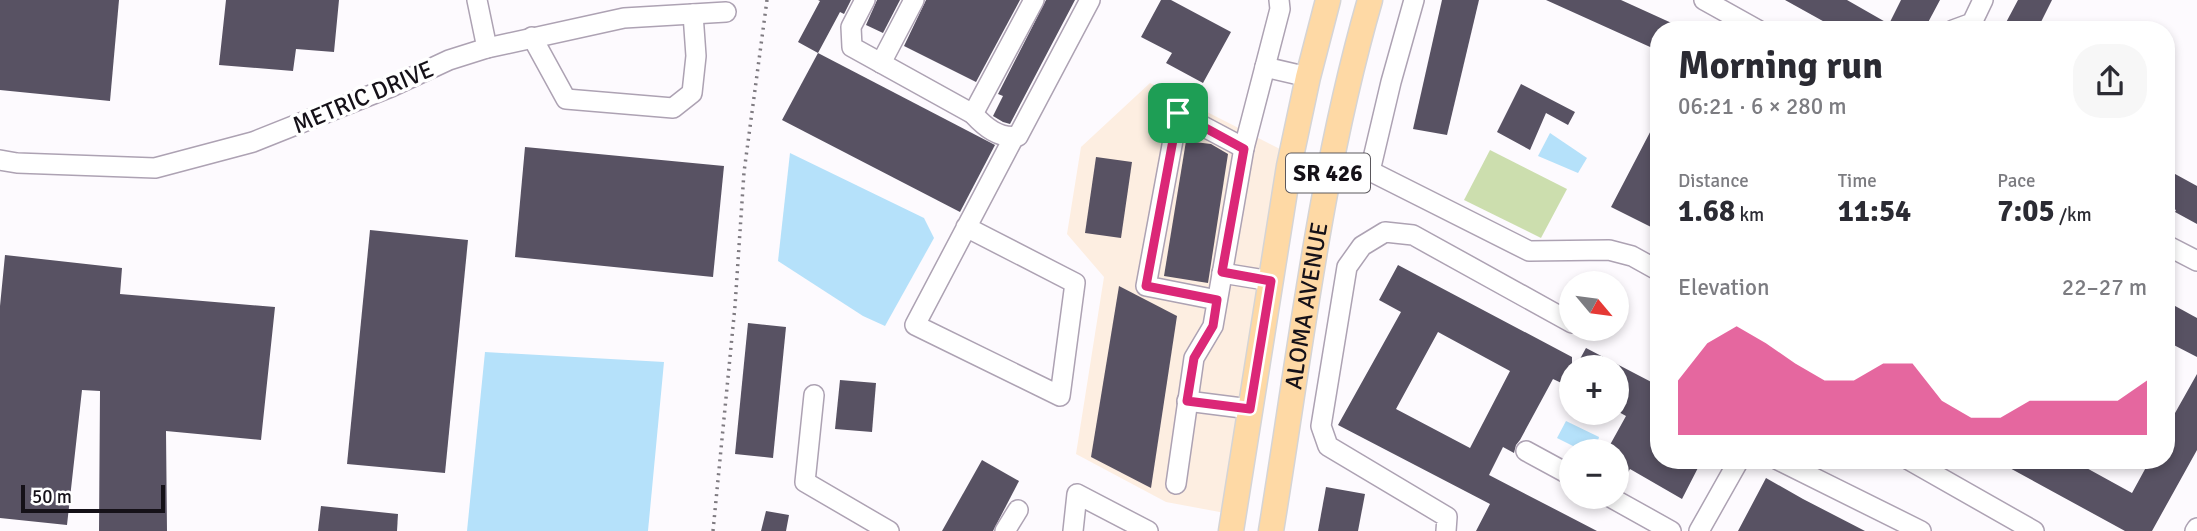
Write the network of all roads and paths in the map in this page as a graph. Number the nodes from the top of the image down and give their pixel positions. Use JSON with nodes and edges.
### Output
{"nodes":[{"id":1,"x":477,"y":0,"type":"edge"},
{"id":2,"x":767,"y":0,"type":"edge"},
{"id":3,"x":865,"y":0,"type":"edge"},
{"id":4,"x":914,"y":0,"type":"edge"},
{"id":5,"x":1034,"y":0,"type":"edge"},
{"id":6,"x":1090,"y":0,"type":"edge"},
{"id":7,"x":1279,"y":0,"type":"edge"},
{"id":8,"x":1328,"y":0,"type":"edge"},
{"id":9,"x":1370,"y":0,"type":"edge"},
{"id":10,"x":1414,"y":0,"type":"edge"},
{"id":11,"x":1704,"y":0,"type":"edge"},
{"id":12,"x":1983,"y":0,"type":"edge"},
{"id":13,"x":726,"y":12,"type":"dead end"},
{"id":14,"x":693,"y":14,"type":"junction"},
{"id":15,"x":1742,"y":21,"type":"edge"},
{"id":16,"x":1973,"y":21,"type":"edge"},
{"id":17,"x":532,"y":37,"type":"junction"},
{"id":18,"x":487,"y":48,"type":"junction"},
{"id":19,"x":881,"y":63,"type":"junction"},
{"id":20,"x":1265,"y":67,"type":"junction"},
{"id":21,"x":1308,"y":77,"type":"junction"},
{"id":22,"x":973,"y":114,"type":"junction"},
{"id":23,"x":1014,"y":137,"type":"junction"},
{"id":24,"x":1244,"y":149,"type":"junction"},
{"id":25,"x":0,"y":160,"type":"edge"},
{"id":26,"x":1330,"y":165,"type":"junction"},
{"id":27,"x":1370,"y":172,"type":"junction"},
{"id":28,"x":966,"y":227,"type":"junction"},
{"id":29,"x":2175,"y":250,"type":"edge"},
{"id":30,"x":2197,"y":261,"type":"edge"},
{"id":31,"x":1650,"y":266,"type":"edge"},
{"id":32,"x":1222,"y":272,"type":"junction"},
{"id":33,"x":1271,"y":281,"type":"junction"},
{"id":34,"x":1217,"y":300,"type":"junction"},
{"id":35,"x":1559,"y":316,"type":"edge"},
{"id":36,"x":1301,"y":349,"type":"junction"},
{"id":37,"x":814,"y":395,"type":"dead end"},
{"id":38,"x":1187,"y":401,"type":"junction"},
{"id":39,"x":1250,"y":409,"type":"junction"},
{"id":40,"x":1526,"y":451,"type":"dead end"},
{"id":41,"x":1559,"y":469,"type":"edge"},
{"id":42,"x":1733,"y":469,"type":"edge"},
{"id":43,"x":1796,"y":469,"type":"edge"},
{"id":44,"x":1925,"y":469,"type":"edge"},
{"id":45,"x":1176,"y":484,"type":"dead end"},
{"id":46,"x":1629,"y":508,"type":"edge"},
{"id":47,"x":1018,"y":510,"type":"dead end"},
{"id":48,"x":713,"y":531,"type":"edge"},
{"id":49,"x":889,"y":531,"type":"edge"},
{"id":50,"x":1005,"y":531,"type":"edge"},
{"id":51,"x":1073,"y":531,"type":"edge"},
{"id":52,"x":1148,"y":531,"type":"edge"},
{"id":53,"x":1231,"y":531,"type":"edge"},
{"id":54,"x":1246,"y":531,"type":"edge"},
{"id":55,"x":1271,"y":531,"type":"edge"},
{"id":56,"x":1446,"y":531,"type":"edge"},
{"id":57,"x":1671,"y":531,"type":"edge"},
{"id":58,"x":1699,"y":531,"type":"edge"},
{"id":59,"x":1921,"y":531,"type":"edge"},
{"id":60,"x":2034,"y":531,"type":"edge"}],
"edges":[{"from":1,"to":18,"type":"street"},
{"from":2,"to":48,"type":"path"},
{"from":3,"to":19,"type":"street"},
{"from":4,"to":19,"type":"street"},
{"from":5,"to":22,"type":"street"},
{"from":6,"to":23,"type":"street"},
{"from":7,"to":20,"type":"street"},
{"from":8,"to":21,"type":"main road","name":"ALOMA AVENUE","number":"SR 426"},
{"from":9,"to":26,"type":"main road","name":"ALOMA AVENUE","number":"SR 426"},
{"from":10,"to":27,"type":"street"},
{"from":11,"to":15,"type":"street"},
{"from":12,"to":16,"type":"street"},
{"from":13,"to":14,"type":"street","name":"METRIC DRIVE"},
{"from":14,"to":17,"type":"street","name":"METRIC DRIVE"},
{"from":14,"to":17,"type":"street"},
{"from":17,"to":18,"type":"street","name":"METRIC DRIVE"},
{"from":18,"to":25,"type":"street","name":"METRIC DRIVE"},
{"from":19,"to":22,"type":"street"},
{"from":20,"to":21,"type":"street"},
{"from":20,"to":24,"type":"street"},
{"from":21,"to":33,"type":"main road","name":"ALOMA AVENUE","number":"SR 426"},
{"from":22,"to":23,"type":"street"},
{"from":23,"to":28,"type":"street"},
{"from":24,"to":32,"type":"street"},
{"from":24,"to":34,"type":"street"},
{"from":26,"to":27,"type":"street"},
{"from":26,"to":36,"type":"main road","name":"ALOMA AVENUE","number":"SR 426"},
{"from":27,"to":31,"type":"street"},
{"from":28,"to":28,"type":"street"},
{"from":29,"to":30,"type":"street"},
{"from":32,"to":33,"type":"street"},
{"from":32,"to":34,"type":"street"},
{"from":33,"to":36,"type":"main road"},
{"from":33,"to":39,"type":"main road","name":"ALOMA AVENUE","number":"SR 426"},
{"from":34,"to":38,"type":"street"},
{"from":35,"to":56,"type":"street"},
{"from":36,"to":55,"type":"main road","name":"ALOMA AVENUE","number":"SR 426"},
{"from":37,"to":49,"type":"street"},
{"from":38,"to":39,"type":"street"},
{"from":38,"to":45,"type":"street"},
{"from":39,"to":53,"type":"main road","name":"ALOMA AVENUE","number":"SR 426"},
{"from":39,"to":54,"type":"main road"},
{"from":40,"to":41,"type":"street"},
{"from":42,"to":58,"type":"street"},
{"from":43,"to":59,"type":"street"},
{"from":44,"to":60,"type":"street"},
{"from":46,"to":57,"type":"street"},
{"from":47,"to":50,"type":"street"},
{"from":51,"to":52,"type":"street"}]}
